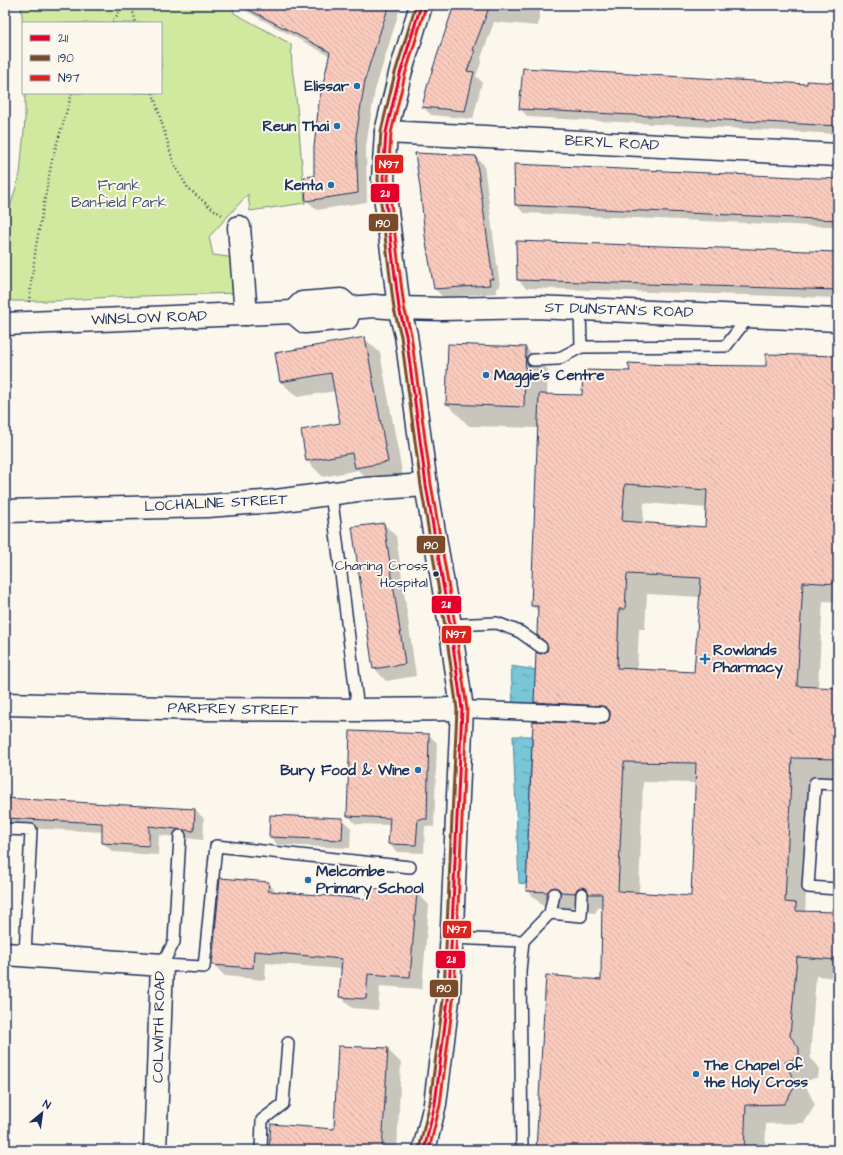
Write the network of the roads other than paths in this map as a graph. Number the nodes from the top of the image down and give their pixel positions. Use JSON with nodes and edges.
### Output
{"nodes":[{"id":1,"x":421,"y":5,"type":"edge"},
{"id":2,"x":386,"y":132,"type":"junction"},
{"id":3,"x":838,"y":155,"type":"edge"},
{"id":4,"x":239,"y":227,"type":"road end"},
{"id":5,"x":399,"y":308,"type":"junction"},
{"id":6,"x":580,"y":308,"type":"junction"},
{"id":7,"x":246,"y":314,"type":"junction"},
{"id":8,"x":749,"y":316,"type":"junction"},
{"id":9,"x":838,"y":320,"type":"edge"},
{"id":10,"x":5,"y":324,"type":"edge"},
{"id":11,"x":581,"y":347,"type":"junction"},
{"id":12,"x":533,"y":360,"type":"dead end"},
{"id":13,"x":426,"y":485,"type":"junction"},
{"id":14,"x":331,"y":493,"type":"junction"},
{"id":15,"x":5,"y":511,"type":"edge"},
{"id":16,"x":450,"y":625,"type":"junction"},
{"id":17,"x":541,"y":647,"type":"dead end"},
{"id":18,"x":5,"y":704,"type":"edge"},
{"id":19,"x":462,"y":709,"type":"junction"},
{"id":20,"x":358,"y":710,"type":"junction"},
{"id":21,"x":601,"y":715,"type":"dead end"},
{"id":22,"x":838,"y":784,"type":"edge"},
{"id":23,"x":5,"y":829,"type":"edge"},
{"id":24,"x":180,"y":836,"type":"dead end"},
{"id":25,"x":410,"y":867,"type":"dead end"},
{"id":26,"x":838,"y":889,"type":"edge"},
{"id":27,"x":554,"y":894,"type":"dead end"},
{"id":28,"x":582,"y":894,"type":"dead end"},
{"id":29,"x":550,"y":913,"type":"junction"},
{"id":30,"x":452,"y":938,"type":"junction"},
{"id":31,"x":523,"y":941,"type":"junction"},
{"id":32,"x":15,"y":954,"type":"edge"},
{"id":33,"x":162,"y":965,"type":"junction"},
{"id":34,"x":288,"y":1043,"type":"dead end"},
{"id":35,"x":155,"y":1150,"type":"edge"},
{"id":36,"x":261,"y":1150,"type":"edge"},
{"id":37,"x":424,"y":1150,"type":"edge"},
{"id":38,"x":522,"y":1150,"type":"edge"}],
"edges":[{"from":1,"to":2,"type":"street"},
{"from":2,"to":3,"type":"street","name":"BERYL ROAD"},
{"from":2,"to":5,"type":"street"},
{"from":4,"to":7,"type":"street"},
{"from":5,"to":6,"type":"street","name":"ST DUNSTAN'S ROAD"},
{"from":5,"to":7,"type":"street","name":"WINSLOW ROAD"},
{"from":5,"to":13,"type":"street"},
{"from":6,"to":8,"type":"street","name":"ST DUNSTAN'S ROAD"},
{"from":6,"to":11,"type":"lane"},
{"from":7,"to":10,"type":"street","name":"WINSLOW ROAD"},
{"from":8,"to":9,"type":"street","name":"ST DUNSTAN'S ROAD"},
{"from":8,"to":11,"type":"lane"},
{"from":11,"to":12,"type":"lane"},
{"from":13,"to":14,"type":"street","name":"LOCHALINE STREET"},
{"from":13,"to":16,"type":"street"},
{"from":14,"to":15,"type":"street","name":"LOCHALINE STREET"},
{"from":14,"to":20,"type":"lane"},
{"from":16,"to":17,"type":"lane"},
{"from":16,"to":19,"type":"street"},
{"from":18,"to":20,"type":"street","name":"PARFREY STREET"},
{"from":19,"to":20,"type":"street","name":"PARFREY STREET"},
{"from":19,"to":21,"type":"street"},
{"from":19,"to":30,"type":"street"},
{"from":22,"to":26,"type":"lane"},
{"from":23,"to":32,"type":"lane"},
{"from":24,"to":33,"type":"lane"},
{"from":25,"to":33,"type":"lane"},
{"from":27,"to":29,"type":"lane"},
{"from":28,"to":29,"type":"lane"},
{"from":29,"to":31,"type":"lane"},
{"from":30,"to":31,"type":"lane"},
{"from":30,"to":37,"type":"street"},
{"from":31,"to":38,"type":"lane"},
{"from":32,"to":33,"type":"street","name":"COLWITH ROAD"},
{"from":33,"to":35,"type":"street","name":"COLWITH ROAD"},
{"from":34,"to":36,"type":"lane"}]}
